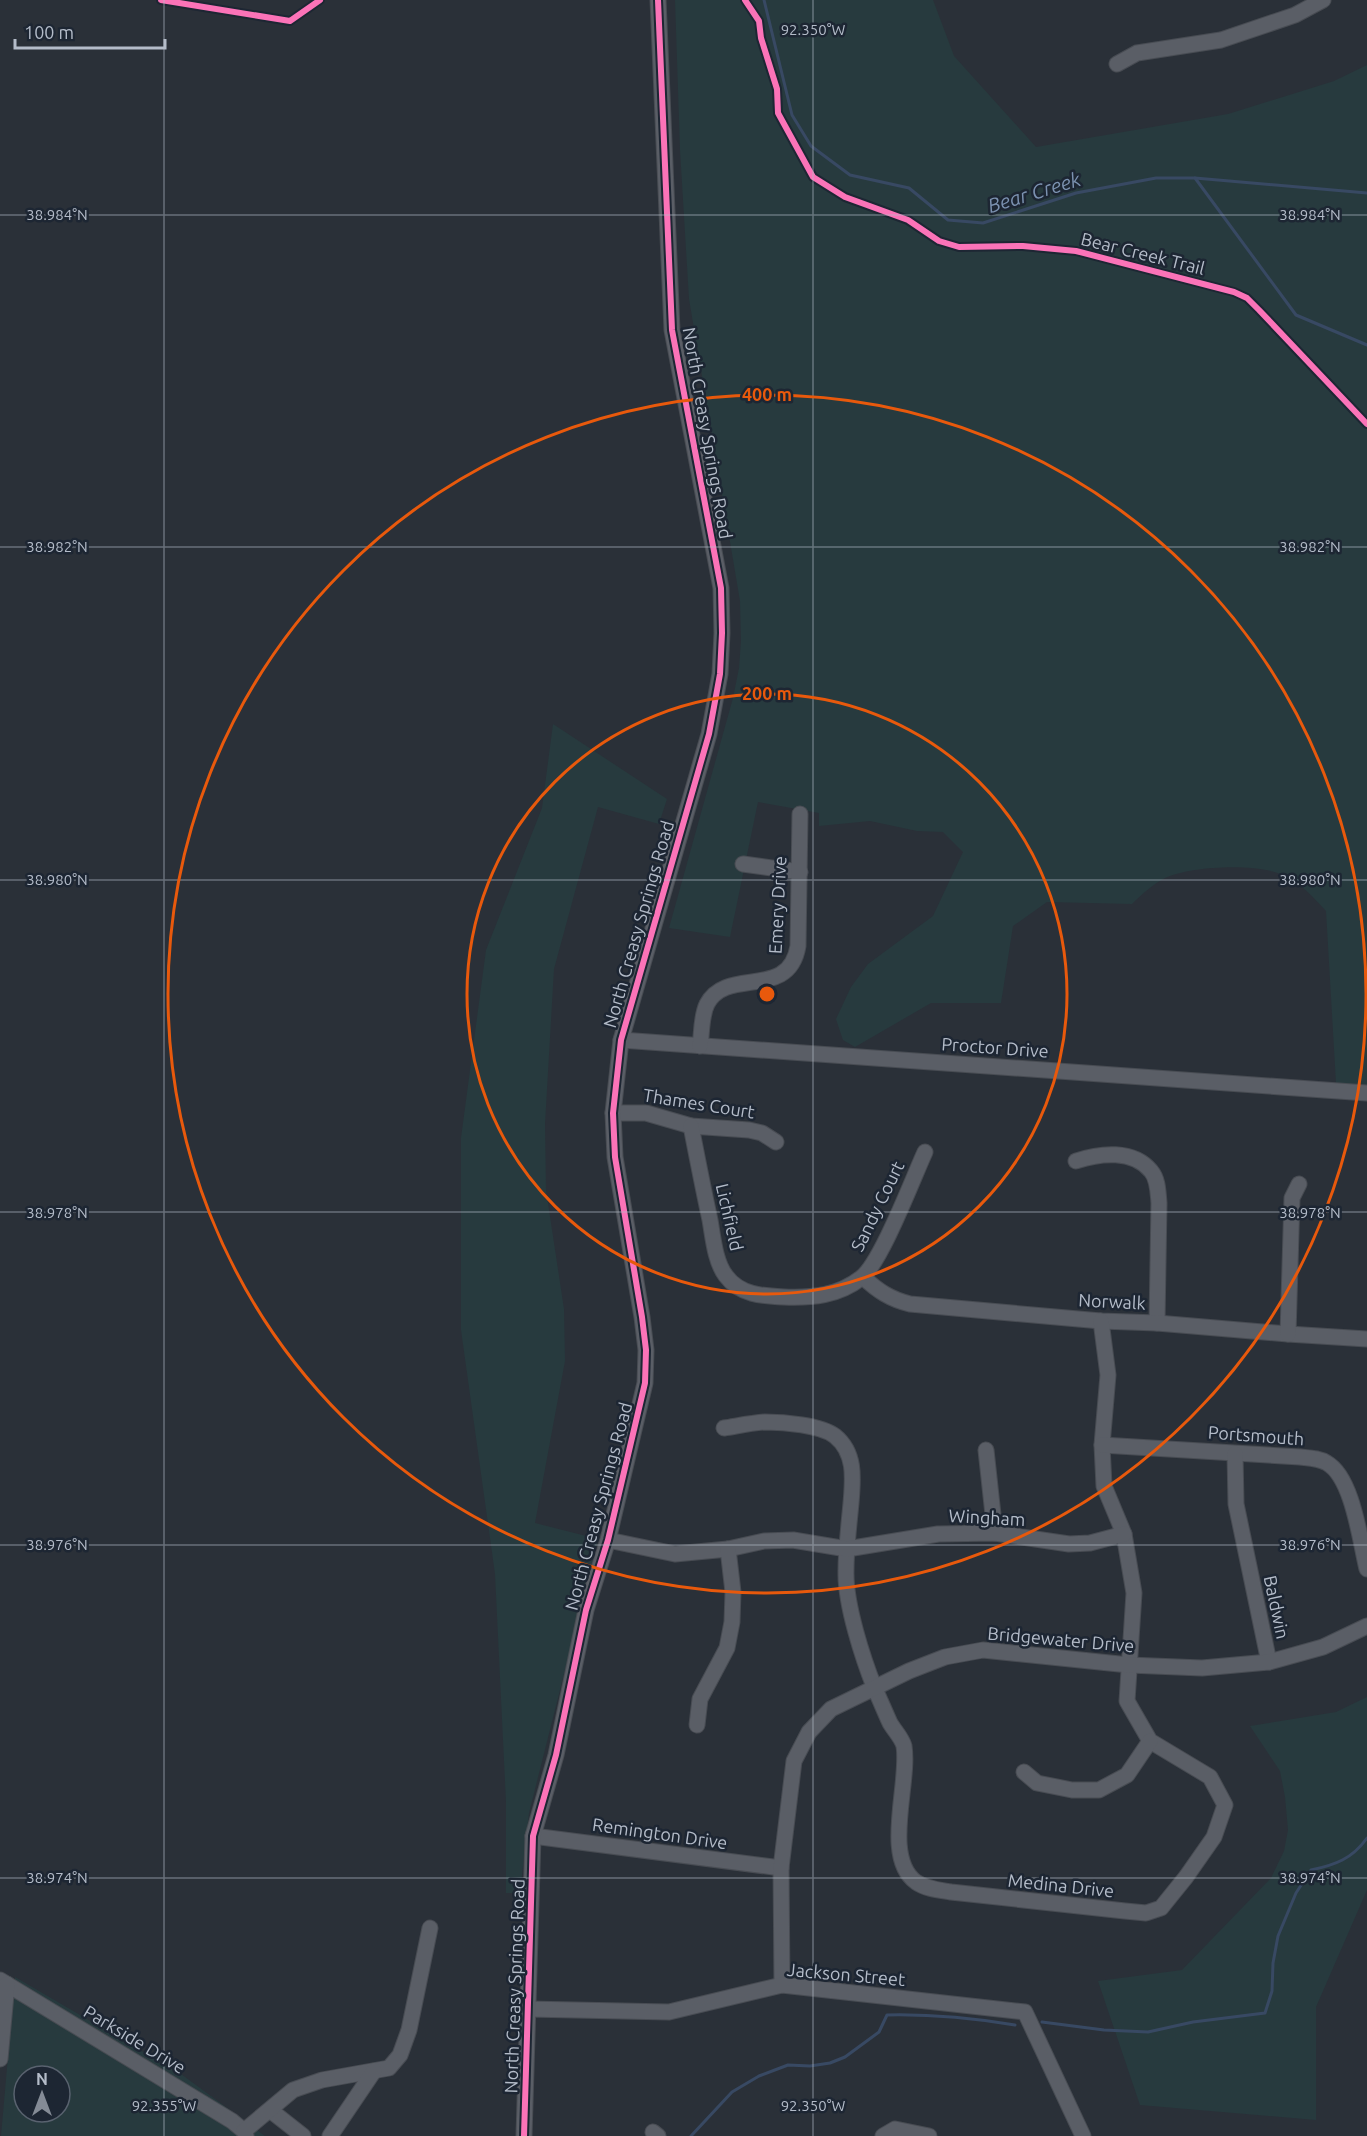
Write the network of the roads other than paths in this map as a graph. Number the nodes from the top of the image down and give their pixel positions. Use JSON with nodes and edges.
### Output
{"nodes":[{"id":1,"x":658,"y":0,"type":"edge"},
{"id":2,"x":1323,"y":0,"type":"edge"},
{"id":3,"x":1117,"y":64,"type":"dead end"},
{"id":4,"x":800,"y":814,"type":"dead end"},
{"id":5,"x":743,"y":864,"type":"dead end"},
{"id":6,"x":800,"y":872,"type":"junction"},
{"id":7,"x":621,"y":1040,"type":"junction"},
{"id":8,"x":700,"y":1046,"type":"junction"},
{"id":9,"x":1367,"y":1093,"type":"edge"},
{"id":10,"x":613,"y":1113,"type":"junction"},
{"id":11,"x":691,"y":1126,"type":"junction"},
{"id":12,"x":776,"y":1142,"type":"dead end"},
{"id":13,"x":925,"y":1152,"type":"dead end"},
{"id":14,"x":1076,"y":1161,"type":"dead end"},
{"id":15,"x":1299,"y":1184,"type":"dead end"},
{"id":16,"x":863,"y":1277,"type":"junction"},
{"id":17,"x":1101,"y":1321,"type":"junction"},
{"id":18,"x":1157,"y":1323,"type":"junction"},
{"id":19,"x":1288,"y":1334,"type":"junction"},
{"id":20,"x":1367,"y":1339,"type":"edge"},
{"id":21,"x":724,"y":1428,"type":"dead end"},
{"id":22,"x":1102,"y":1444,"type":"junction"},
{"id":23,"x":986,"y":1450,"type":"dead end"},
{"id":24,"x":1235,"y":1454,"type":"junction"},
{"id":25,"x":995,"y":1533,"type":"junction"},
{"id":26,"x":1124,"y":1534,"type":"junction"},
{"id":27,"x":608,"y":1540,"type":"junction"},
{"id":28,"x":728,"y":1549,"type":"junction"},
{"id":29,"x":848,"y":1550,"type":"junction"},
{"id":30,"x":1367,"y":1569,"type":"edge"},
{"id":31,"x":1367,"y":1626,"type":"edge"},
{"id":32,"x":1269,"y":1662,"type":"junction"},
{"id":33,"x":1129,"y":1665,"type":"junction"},
{"id":34,"x":874,"y":1687,"type":"junction"},
{"id":35,"x":697,"y":1725,"type":"dead end"},
{"id":36,"x":1150,"y":1741,"type":"junction"},
{"id":37,"x":1024,"y":1772,"type":"dead end"},
{"id":38,"x":533,"y":1836,"type":"junction"},
{"id":39,"x":781,"y":1868,"type":"junction"},
{"id":40,"x":430,"y":1928,"type":"dead end"},
{"id":41,"x":4,"y":1982,"type":"edge"},
{"id":42,"x":782,"y":1985,"type":"junction"},
{"id":43,"x":528,"y":2009,"type":"junction"},
{"id":44,"x":0,"y":2059,"type":"edge"},
{"id":45,"x":374,"y":2071,"type":"junction"},
{"id":46,"x":270,"y":2110,"type":"junction"},
{"id":47,"x":245,"y":2134,"type":"edge"},
{"id":48,"x":303,"y":2136,"type":"edge"},
{"id":49,"x":330,"y":2136,"type":"edge"},
{"id":50,"x":524,"y":2136,"type":"edge"},
{"id":51,"x":883,"y":2136,"type":"edge"},
{"id":52,"x":929,"y":2136,"type":"edge"},
{"id":53,"x":1083,"y":2136,"type":"edge"}],
"edges":[{"from":1,"to":7,"type":"street","name":"North Creasy Springs Road"},
{"from":2,"to":3,"type":"street"},
{"from":4,"to":6,"type":"street","name":"Emery Drive"},
{"from":5,"to":6,"type":"street"},
{"from":6,"to":8,"type":"street","name":"Emery Drive"},
{"from":7,"to":8,"type":"street","name":"Proctor Drive"},
{"from":7,"to":10,"type":"street","name":"North Creasy Springs Road"},
{"from":8,"to":9,"type":"street","name":"Proctor Drive"},
{"from":10,"to":11,"type":"street","name":"Thames Court"},
{"from":10,"to":27,"type":"street","name":"North Creasy Springs Road"},
{"from":11,"to":12,"type":"street","name":"Thames Court"},
{"from":11,"to":16,"type":"street","name":"Lichfield"},
{"from":13,"to":16,"type":"street","name":"Sandy Court"},
{"from":14,"to":18,"type":"street"},
{"from":15,"to":19,"type":"street"},
{"from":16,"to":17,"type":"street","name":"Norwalk"},
{"from":17,"to":18,"type":"street","name":"Norwalk"},
{"from":17,"to":22,"type":"street"},
{"from":18,"to":19,"type":"street","name":"Norwalk"},
{"from":19,"to":20,"type":"street","name":"Norwalk"},
{"from":21,"to":29,"type":"street","name":"Medina Drive"},
{"from":22,"to":24,"type":"street","name":"Portsmouth"},
{"from":22,"to":26,"type":"street"},
{"from":23,"to":25,"type":"street"},
{"from":24,"to":30,"type":"street","name":"Portsmouth"},
{"from":24,"to":32,"type":"street","name":"Baldwin"},
{"from":25,"to":26,"type":"street","name":"Wingham"},
{"from":25,"to":29,"type":"street","name":"Wingham"},
{"from":26,"to":33,"type":"street"},
{"from":27,"to":28,"type":"street"},
{"from":27,"to":38,"type":"street","name":"North Creasy Springs Road"},
{"from":28,"to":29,"type":"street"},
{"from":28,"to":35,"type":"street"},
{"from":29,"to":34,"type":"street","name":"Medina Drive"},
{"from":31,"to":32,"type":"street","name":"Bridgewater Drive"},
{"from":32,"to":33,"type":"street","name":"Bridgewater Drive"},
{"from":33,"to":34,"type":"street","name":"Bridgewater Drive"},
{"from":33,"to":36,"type":"street"},
{"from":34,"to":36,"type":"street","name":"Medina Drive"},
{"from":34,"to":39,"type":"street","name":"Bridgewater Drive"},
{"from":36,"to":37,"type":"street"},
{"from":38,"to":39,"type":"street","name":"Remington Drive"},
{"from":38,"to":43,"type":"street","name":"North Creasy Springs Road"},
{"from":39,"to":42,"type":"street","name":"Bridgewater Drive"},
{"from":40,"to":45,"type":"street"},
{"from":41,"to":44,"type":"street"},
{"from":41,"to":47,"type":"street","name":"Parkside Drive"},
{"from":42,"to":43,"type":"street","name":"Jackson Street"},
{"from":42,"to":53,"type":"street","name":"Jackson Street"},
{"from":43,"to":50,"type":"street","name":"North Creasy Springs Road"},
{"from":45,"to":46,"type":"street"},
{"from":45,"to":49,"type":"street"},
{"from":46,"to":47,"type":"street"},
{"from":46,"to":48,"type":"street"},
{"from":51,"to":52,"type":"street"}]}
